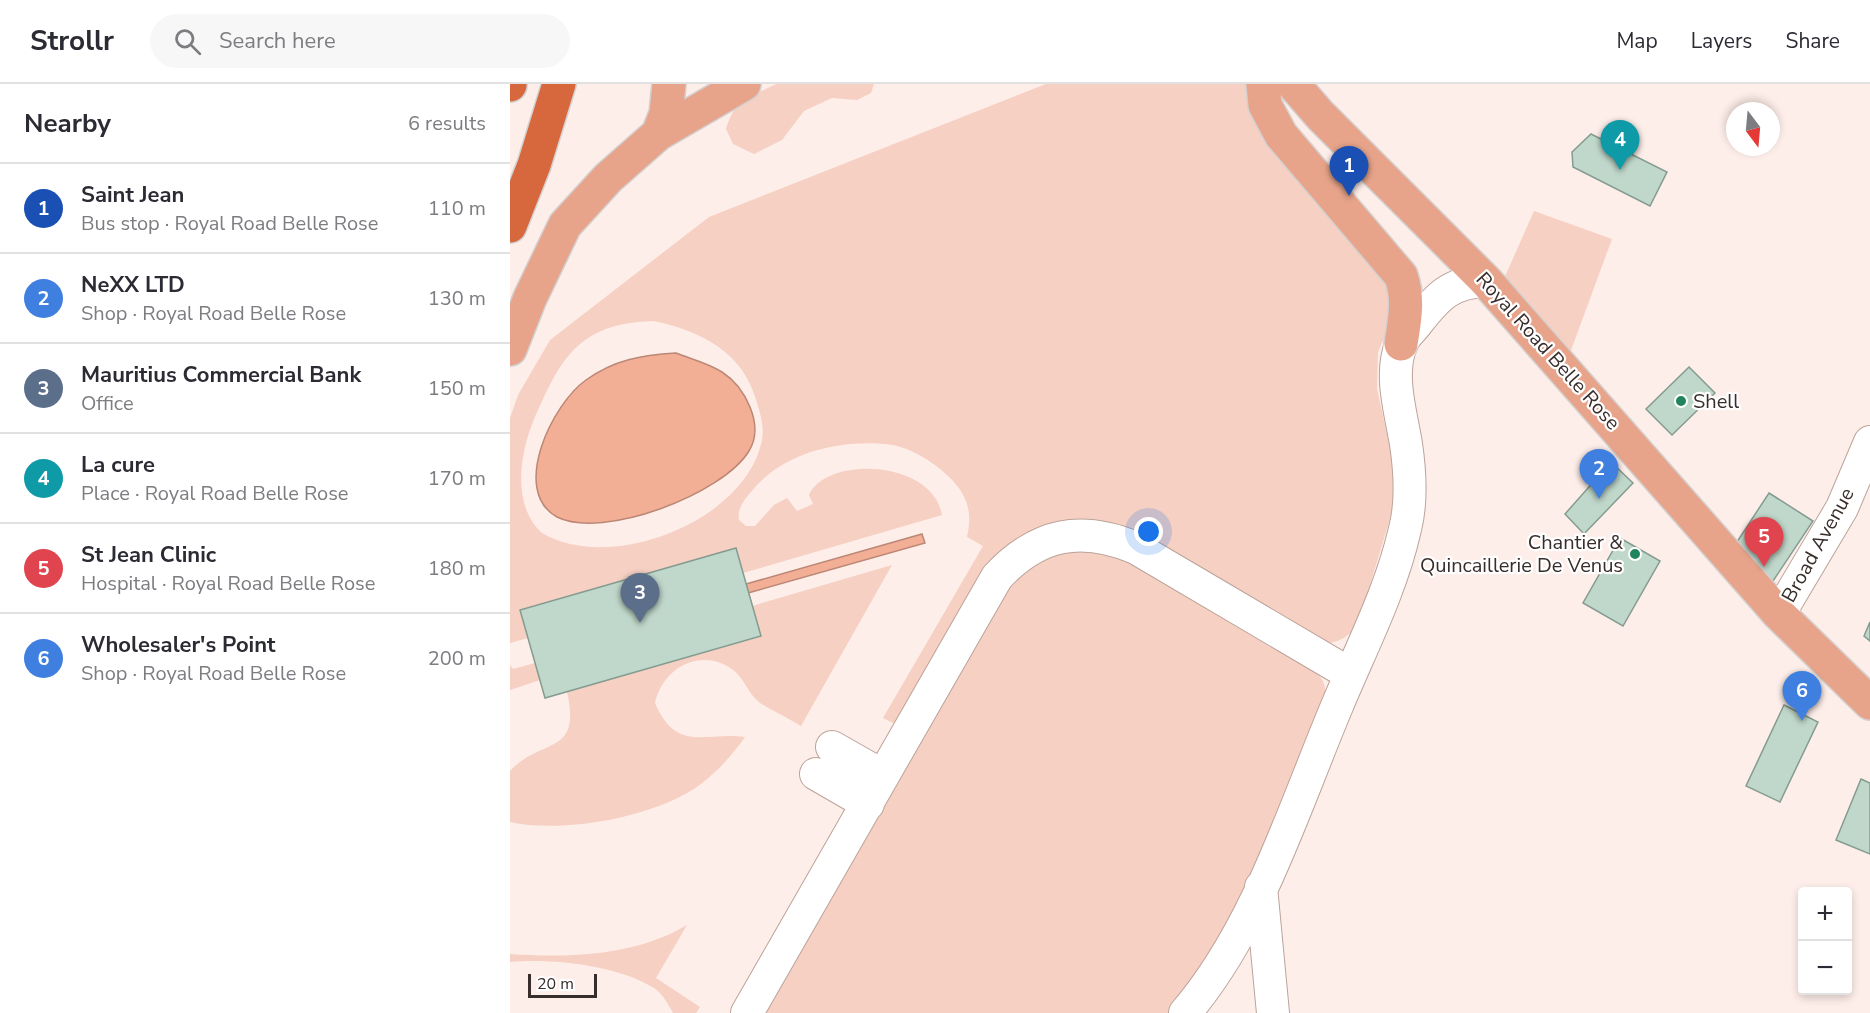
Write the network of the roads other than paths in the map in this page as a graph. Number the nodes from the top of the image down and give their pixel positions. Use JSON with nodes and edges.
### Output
{"nodes":[{"id":1,"x":559,"y":84,"type":"edge"},
{"id":2,"x":669,"y":84,"type":"edge"},
{"id":3,"x":744,"y":84,"type":"edge"},
{"id":4,"x":1263,"y":84,"type":"edge"},
{"id":5,"x":1293,"y":84,"type":"edge"},
{"id":6,"x":657,"y":134,"type":"junction"},
{"id":7,"x":510,"y":226,"type":"edge"},
{"id":8,"x":1486,"y":281,"type":"junction"},
{"id":9,"x":1401,"y":344,"type":"junction"},
{"id":10,"x":510,"y":349,"type":"edge"},
{"id":11,"x":1870,"y":442,"type":"edge"},
{"id":12,"x":1779,"y":614,"type":"junction"},
{"id":13,"x":1350,"y":674,"type":"junction"},
{"id":14,"x":1870,"y":703,"type":"edge"},
{"id":15,"x":832,"y":747,"type":"dead end"},
{"id":16,"x":816,"y":774,"type":"dead end"},
{"id":17,"x":883,"y":776,"type":"junction"},
{"id":18,"x":868,"y":804,"type":"junction"},
{"id":19,"x":1261,"y":887,"type":"junction"},
{"id":20,"x":747,"y":1013,"type":"edge"},
{"id":21,"x":1185,"y":1013,"type":"edge"},
{"id":22,"x":1274,"y":1013,"type":"edge"}],
"edges":[{"from":1,"to":7,"type":"highway"},
{"from":2,"to":6,"type":"main road"},
{"from":3,"to":6,"type":"main road"},
{"from":4,"to":9,"type":"main road"},
{"from":5,"to":8,"type":"main road","name":"Royal Road Belle Rose"},
{"from":6,"to":10,"type":"main road"},
{"from":8,"to":9,"type":"street"},
{"from":8,"to":12,"type":"main road","name":"Royal Road Belle Rose"},
{"from":9,"to":13,"type":"street"},
{"from":11,"to":12,"type":"street","name":"Broad Avenue"},
{"from":12,"to":14,"type":"main road","name":"Royal Road Belle Rose"},
{"from":13,"to":17,"type":"street"},
{"from":13,"to":19,"type":"street"},
{"from":15,"to":17,"type":"street"},
{"from":16,"to":18,"type":"street"},
{"from":17,"to":18,"type":"street"},
{"from":18,"to":20,"type":"street"},
{"from":19,"to":21,"type":"street"},
{"from":19,"to":22,"type":"street"}]}
